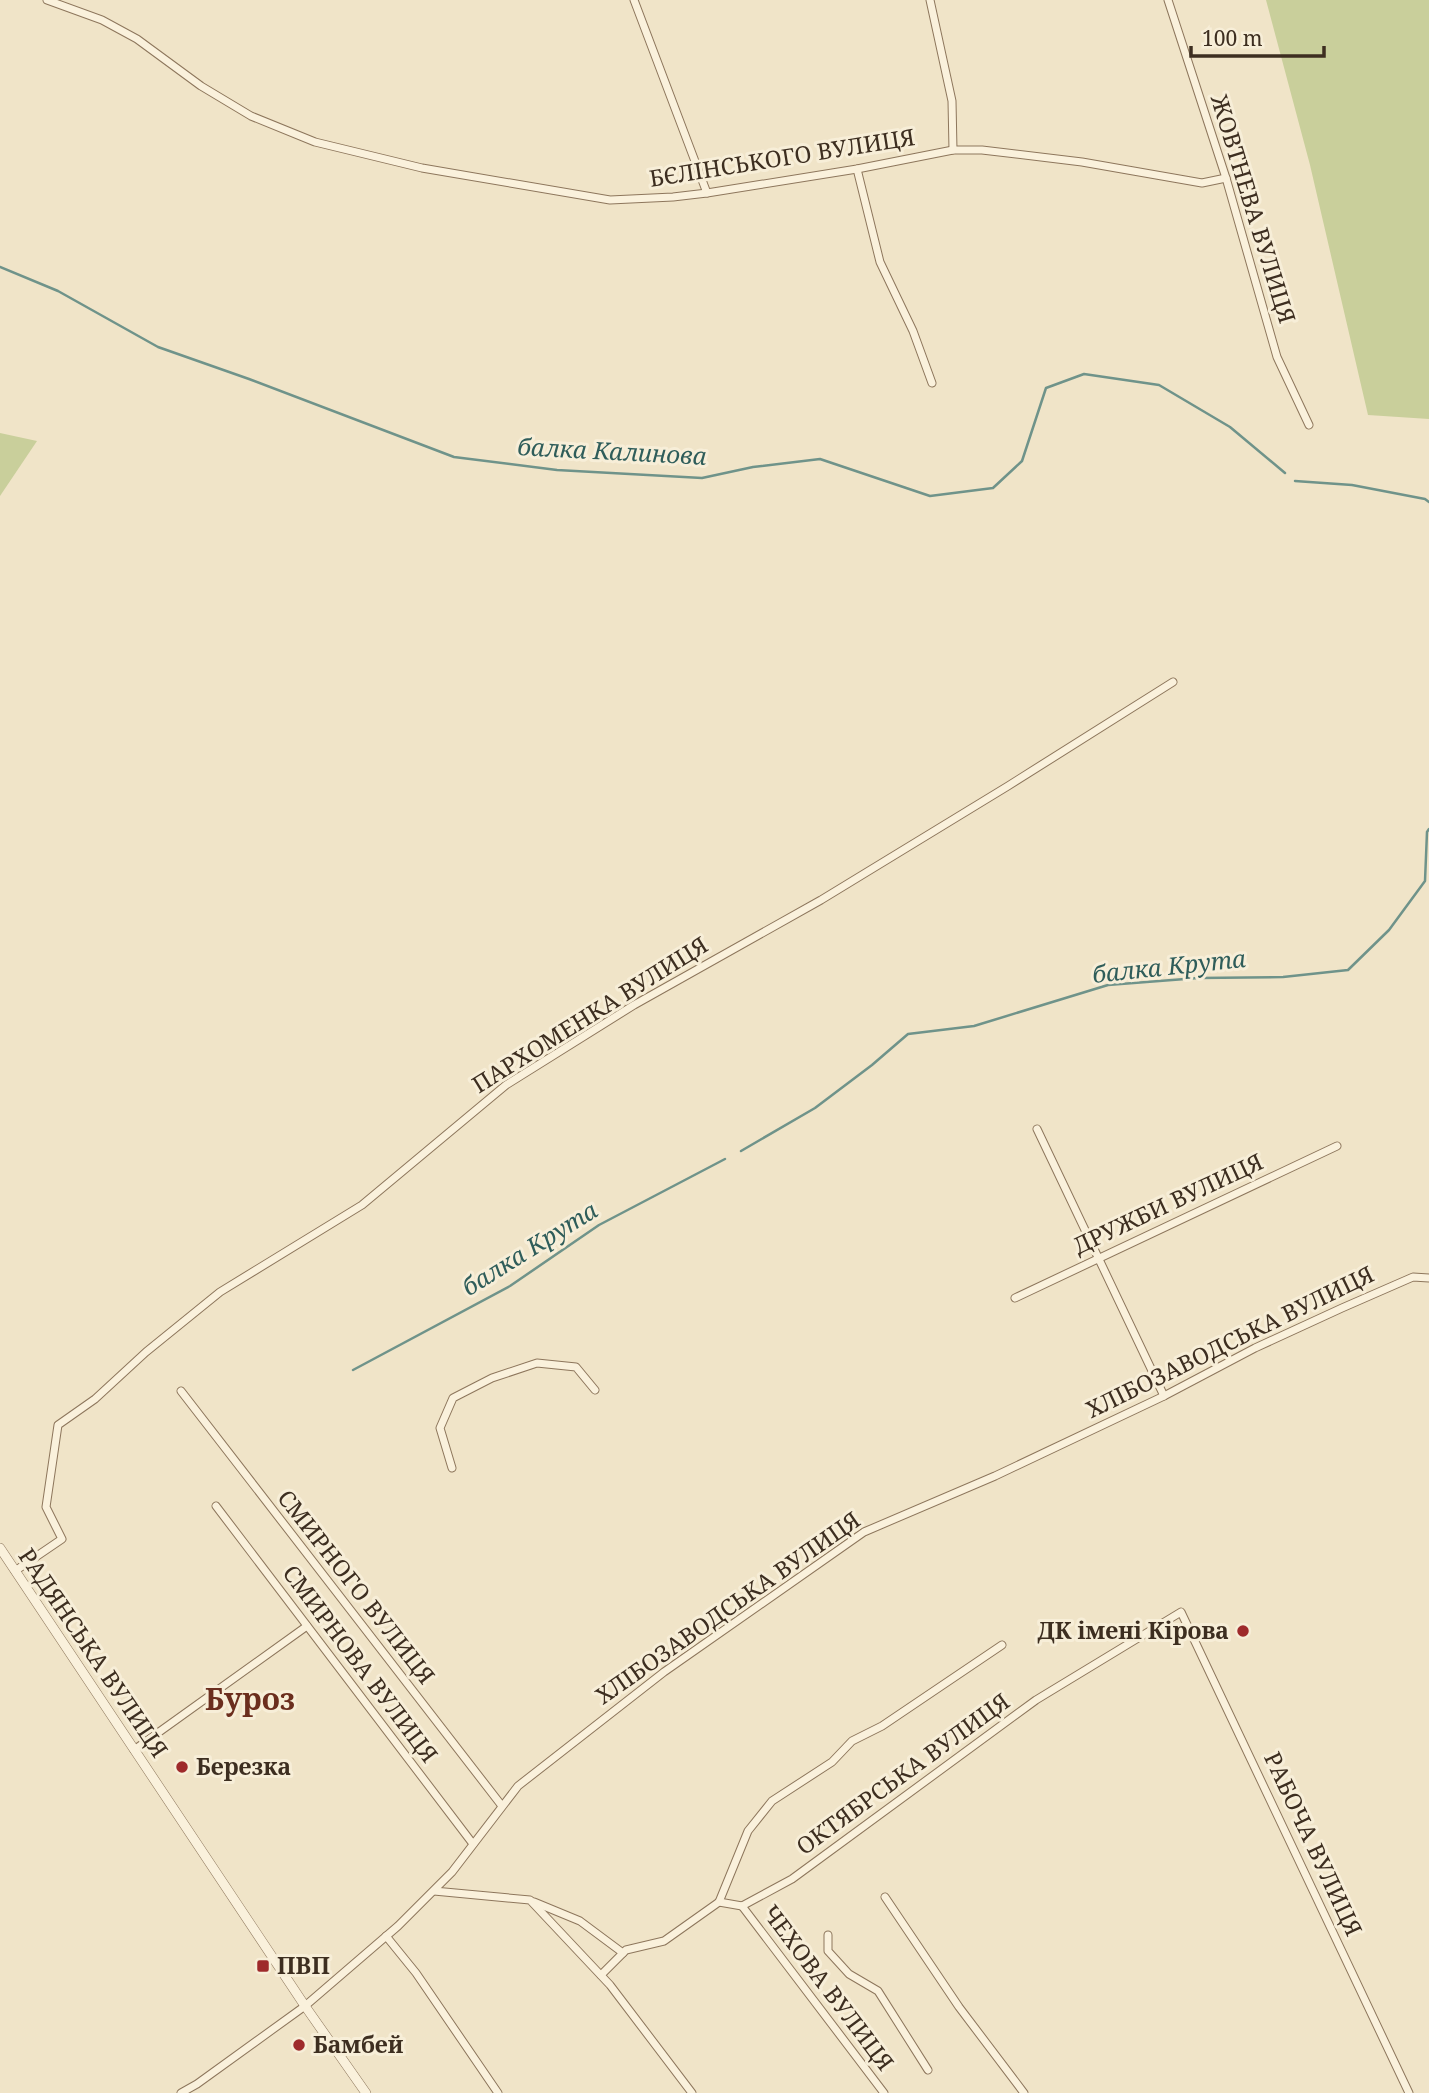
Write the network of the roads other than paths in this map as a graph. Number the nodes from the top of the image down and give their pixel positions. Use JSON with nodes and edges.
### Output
{"nodes":[{"id":1,"x":47,"y":0,"type":"edge"},
{"id":2,"x":634,"y":0,"type":"edge"},
{"id":3,"x":930,"y":0,"type":"edge"},
{"id":4,"x":1168,"y":0,"type":"edge"},
{"id":5,"x":953,"y":150,"type":"junction"},
{"id":6,"x":857,"y":169,"type":"junction"},
{"id":7,"x":1226,"y":178,"type":"junction"},
{"id":8,"x":707,"y":193,"type":"junction"},
{"id":9,"x":932,"y":383,"type":"dead end"},
{"id":10,"x":1309,"y":425,"type":"dead end"},
{"id":11,"x":1173,"y":682,"type":"dead end"},
{"id":12,"x":1037,"y":1129,"type":"dead end"},
{"id":13,"x":1337,"y":1146,"type":"dead end"},
{"id":14,"x":1099,"y":1258,"type":"junction"},
{"id":15,"x":1429,"y":1279,"type":"edge"},
{"id":16,"x":1015,"y":1298,"type":"dead end"},
{"id":17,"x":595,"y":1390,"type":"dead end"},
{"id":18,"x":181,"y":1391,"type":"dead end"},
{"id":19,"x":1164,"y":1396,"type":"junction"},
{"id":20,"x":452,"y":1468,"type":"dead end"},
{"id":21,"x":216,"y":1506,"type":"dead end"},
{"id":22,"x":0,"y":1548,"type":"edge"},
{"id":23,"x":15,"y":1571,"type":"junction"},
{"id":24,"x":1181,"y":1612,"type":"joint"},
{"id":25,"x":307,"y":1626,"type":"junction"},
{"id":26,"x":1002,"y":1645,"type":"dead end"},
{"id":27,"x":134,"y":1750,"type":"junction"},
{"id":28,"x":502,"y":1807,"type":"junction"},
{"id":29,"x":473,"y":1844,"type":"junction"},
{"id":30,"x":434,"y":1891,"type":"junction"},
{"id":31,"x":885,"y":1896,"type":"dead end"},
{"id":32,"x":530,"y":1900,"type":"junction"},
{"id":33,"x":719,"y":1902,"type":"junction"},
{"id":34,"x":742,"y":1906,"type":"junction"},
{"id":35,"x":828,"y":1935,"type":"dead end"},
{"id":36,"x":386,"y":1936,"type":"junction"},
{"id":37,"x":623,"y":1953,"type":"junction"},
{"id":38,"x":601,"y":1975,"type":"junction"},
{"id":39,"x":304,"y":2006,"type":"junction"},
{"id":40,"x":929,"y":2070,"type":"dead end"},
{"id":41,"x":181,"y":2093,"type":"edge"},
{"id":42,"x":366,"y":2093,"type":"edge"},
{"id":43,"x":498,"y":2093,"type":"edge"},
{"id":44,"x":692,"y":2093,"type":"edge"},
{"id":45,"x":884,"y":2093,"type":"edge"},
{"id":46,"x":1024,"y":2093,"type":"edge"},
{"id":47,"x":1409,"y":2093,"type":"edge"}],
"edges":[{"from":1,"to":8,"type":"street","name":"БЄЛІНСЬКОГО ВУЛИЦЯ"},
{"from":2,"to":8,"type":"street"},
{"from":3,"to":5,"type":"street"},
{"from":4,"to":7,"type":"street","name":"ЖОВТНЕВА ВУЛИЦЯ"},
{"from":5,"to":6,"type":"street","name":"БЄЛІНСЬКОГО ВУЛИЦЯ"},
{"from":5,"to":7,"type":"street","name":"БЄЛІНСЬКОГО ВУЛИЦЯ"},
{"from":6,"to":8,"type":"street","name":"БЄЛІНСЬКОГО ВУЛИЦЯ"},
{"from":6,"to":9,"type":"street"},
{"from":7,"to":10,"type":"street","name":"ЖОВТНЕВА ВУЛИЦЯ"},
{"from":11,"to":23,"type":"street","name":"ПАРХОМЕНКА ВУЛИЦЯ"},
{"from":12,"to":14,"type":"street"},
{"from":13,"to":14,"type":"street","name":"ДРУЖБИ ВУЛИЦЯ"},
{"from":14,"to":16,"type":"street","name":"ДРУЖБИ ВУЛИЦЯ"},
{"from":14,"to":19,"type":"street"},
{"from":15,"to":19,"type":"street","name":"ХЛІБОЗАВОДСЬКА ВУЛИЦЯ"},
{"from":17,"to":20,"type":"street"},
{"from":18,"to":28,"type":"street","name":"СМИРНОГО ВУЛИЦЯ"},
{"from":19,"to":28,"type":"street","name":"ХЛІБОЗАВОДСЬКА ВУЛИЦЯ"},
{"from":21,"to":25,"type":"street","name":"СМИРНОВА ВУЛИЦЯ"},
{"from":22,"to":23,"type":"street","name":"РАДЯНСЬКА ВУЛИЦЯ"},
{"from":23,"to":27,"type":"street","name":"РАДЯНСЬКА ВУЛИЦЯ"},
{"from":24,"to":34,"type":"street","name":"ОКТЯБРСЬКА ВУЛИЦЯ"},
{"from":24,"to":47,"type":"street","name":"РАБОЧА ВУЛИЦЯ"},
{"from":25,"to":27,"type":"street"},
{"from":25,"to":29,"type":"street","name":"СМИРНОВА ВУЛИЦЯ"},
{"from":26,"to":33,"type":"street"},
{"from":27,"to":39,"type":"street","name":"РАДЯНСЬКА ВУЛИЦЯ"},
{"from":28,"to":29,"type":"street","name":"ХЛІБОЗАВОДСЬКА ВУЛИЦЯ"},
{"from":29,"to":30,"type":"street","name":"ХЛІБОЗАВОДСЬКА ВУЛИЦЯ"},
{"from":30,"to":32,"type":"street"},
{"from":30,"to":36,"type":"street","name":"ХЛІБОЗАВОДСЬКА ВУЛИЦЯ"},
{"from":31,"to":46,"type":"street"},
{"from":32,"to":37,"type":"street"},
{"from":32,"to":38,"type":"street"},
{"from":33,"to":34,"type":"street"},
{"from":33,"to":37,"type":"street"},
{"from":34,"to":45,"type":"street","name":"ЧЕХОВА ВУЛИЦЯ"},
{"from":35,"to":40,"type":"street"},
{"from":36,"to":39,"type":"street","name":"ХЛІБОЗАВОДСЬКА ВУЛИЦЯ"},
{"from":36,"to":43,"type":"street"},
{"from":37,"to":38,"type":"street"},
{"from":38,"to":44,"type":"street"},
{"from":39,"to":41,"type":"street","name":"ХЛІБОЗАВОДСЬКА ВУЛИЦЯ"},
{"from":39,"to":42,"type":"street","name":"РАДЯНСЬКА ВУЛИЦЯ"}]}
